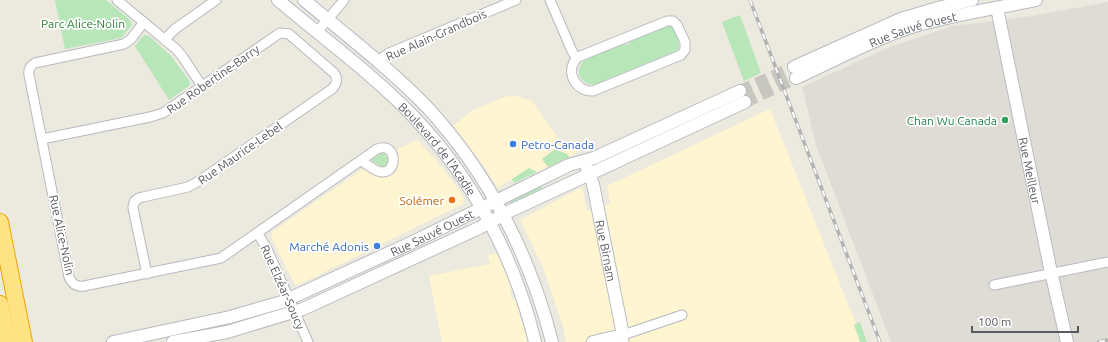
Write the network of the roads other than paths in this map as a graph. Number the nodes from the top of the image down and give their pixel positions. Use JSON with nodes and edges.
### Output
{"nodes":[{"id":1,"x":118,"y":0,"type":"edge"},
{"id":2,"x":278,"y":0,"type":"edge"},
{"id":3,"x":304,"y":0,"type":"edge"},
{"id":4,"x":344,"y":0,"type":"edge"},
{"id":5,"x":516,"y":0,"type":"edge"},
{"id":6,"x":550,"y":0,"type":"edge"},
{"id":7,"x":972,"y":0,"type":"edge"},
{"id":8,"x":1036,"y":0,"type":"edge"},
{"id":9,"x":213,"y":1,"type":"edge"},
{"id":10,"x":955,"y":2,"type":"edge"},
{"id":11,"x":995,"y":4,"type":"edge"},
{"id":12,"x":328,"y":20,"type":"junction"},
{"id":13,"x":144,"y":22,"type":"junction"},
{"id":14,"x":317,"y":32,"type":"junction"},
{"id":15,"x":165,"y":39,"type":"junction"},
{"id":16,"x":576,"y":58,"type":"junction"},
{"id":17,"x":378,"y":62,"type":"junction"},
{"id":18,"x":336,"y":82,"type":"joint"},
{"id":19,"x":202,"y":86,"type":"junction"},
{"id":20,"x":42,"y":139,"type":"junction"},
{"id":21,"x":361,"y":161,"type":"dead end"},
{"id":22,"x":583,"y":162,"type":"junction"},
{"id":23,"x":589,"y":174,"type":"junction"},
{"id":24,"x":495,"y":201,"type":"junction"},
{"id":25,"x":480,"y":208,"type":"junction"},
{"id":26,"x":503,"y":215,"type":"junction"},
{"id":27,"x":0,"y":222,"type":"edge"},
{"id":28,"x":489,"y":223,"type":"junction"},
{"id":29,"x":258,"y":234,"type":"junction"},
{"id":30,"x":1108,"y":262,"type":"edge"},
{"id":31,"x":147,"y":274,"type":"junction"},
{"id":32,"x":1052,"y":274,"type":"junction"},
{"id":33,"x":994,"y":285,"type":"dead end"},
{"id":34,"x":290,"y":299,"type":"junction"},
{"id":35,"x":0,"y":304,"type":"edge"},
{"id":36,"x":295,"y":311,"type":"junction"},
{"id":37,"x":682,"y":315,"type":"dead end"},
{"id":38,"x":624,"y":339,"type":"edge"},
{"id":39,"x":8,"y":342,"type":"edge"},
{"id":40,"x":24,"y":342,"type":"edge"},
{"id":41,"x":113,"y":342,"type":"edge"},
{"id":42,"x":173,"y":342,"type":"edge"},
{"id":43,"x":308,"y":342,"type":"edge"},
{"id":44,"x":535,"y":342,"type":"edge"},
{"id":45,"x":552,"y":342,"type":"edge"},
{"id":46,"x":593,"y":342,"type":"edge"},
{"id":47,"x":1067,"y":342,"type":"edge"}],
"edges":[{"from":1,"to":13,"type":"street"},
{"from":2,"to":14,"type":"main road","name":"Boulevard de l'Acadie"},
{"from":3,"to":12,"type":"main road","name":"Boulevard de l'Acadie"},
{"from":4,"to":12,"type":"street"},
{"from":5,"to":17,"type":"street","name":"Rue Alain-Grandbois"},
{"from":6,"to":16,"type":"street"},
{"from":7,"to":10,"type":"main road","name":"Rue Sauvé Ouest"},
{"from":8,"to":11,"type":"main road","name":"Rue Sauvé Ouest"},
{"from":9,"to":15,"type":"street"},
{"from":10,"to":11,"type":"main road","name":"Rue Sauvé Ouest"},
{"from":11,"to":32,"type":"main road","name":"Rue Meilleur"},
{"from":12,"to":14,"type":"street"},
{"from":12,"to":17,"type":"main road","name":"Boulevard de l'Acadie"},
{"from":13,"to":15,"type":"street"},
{"from":13,"to":20,"type":"street","name":"Rue Alice-Nolin"},
{"from":14,"to":25,"type":"main road","name":"Boulevard de l'Acadie"},
{"from":15,"to":19,"type":"street"},
{"from":16,"to":16,"type":"street"},
{"from":17,"to":24,"type":"main road","name":"Boulevard de l'Acadie"},
{"from":18,"to":19,"type":"street","name":"Rue Robertine-Barry"},
{"from":18,"to":31,"type":"street","name":"Rue Maurice-Lebel"},
{"from":19,"to":20,"type":"street","name":"Rue Robertine-Barry"},
{"from":20,"to":31,"type":"street","name":"Rue Alice-Nolin"},
{"from":21,"to":29,"type":"street","name":"Rue Alice-Nolin"},
{"from":22,"to":23,"type":"main road","name":"Rue Birnam"},
{"from":22,"to":23,"type":"main road","name":"Rue Sauvé Ouest"},
{"from":22,"to":24,"type":"main road","name":"Rue Sauvé Ouest"},
{"from":23,"to":26,"type":"main road","name":"Rue Sauvé Ouest"},
{"from":23,"to":38,"type":"main road","name":"Rue Birnam"},
{"from":24,"to":25,"type":"main road","name":"Rue Sauvé Ouest"},
{"from":24,"to":26,"type":"main road","name":"Boulevard de l'Acadie"},
{"from":25,"to":28,"type":"main road","name":"Boulevard de l'Acadie"},
{"from":25,"to":34,"type":"main road","name":"Rue Sauvé Ouest"},
{"from":26,"to":28,"type":"main road","name":"Rue Sauvé Ouest"},
{"from":26,"to":45,"type":"main road","name":"Boulevard de l'Acadie"},
{"from":27,"to":40,"type":"highway"},
{"from":28,"to":36,"type":"main road","name":"Rue Sauvé Ouest"},
{"from":28,"to":44,"type":"main road","name":"Boulevard de l'Acadie"},
{"from":29,"to":31,"type":"street","name":"Rue Alice-Nolin"},
{"from":29,"to":34,"type":"street","name":"Rue Elzéar-Soucy"},
{"from":30,"to":32,"type":"street"},
{"from":32,"to":33,"type":"street"},
{"from":32,"to":47,"type":"main road","name":"Rue Meilleur"},
{"from":34,"to":36,"type":"street","name":"Rue Elzéar-Soucy"},
{"from":34,"to":41,"type":"main road","name":"Rue Sauvé Ouest"},
{"from":35,"to":39,"type":"highway"},
{"from":36,"to":42,"type":"main road","name":"Rue Sauvé Ouest"},
{"from":36,"to":43,"type":"street","name":"Rue Elzéar-Soucy"},
{"from":37,"to":38,"type":"street"},
{"from":38,"to":46,"type":"main road"}]}
